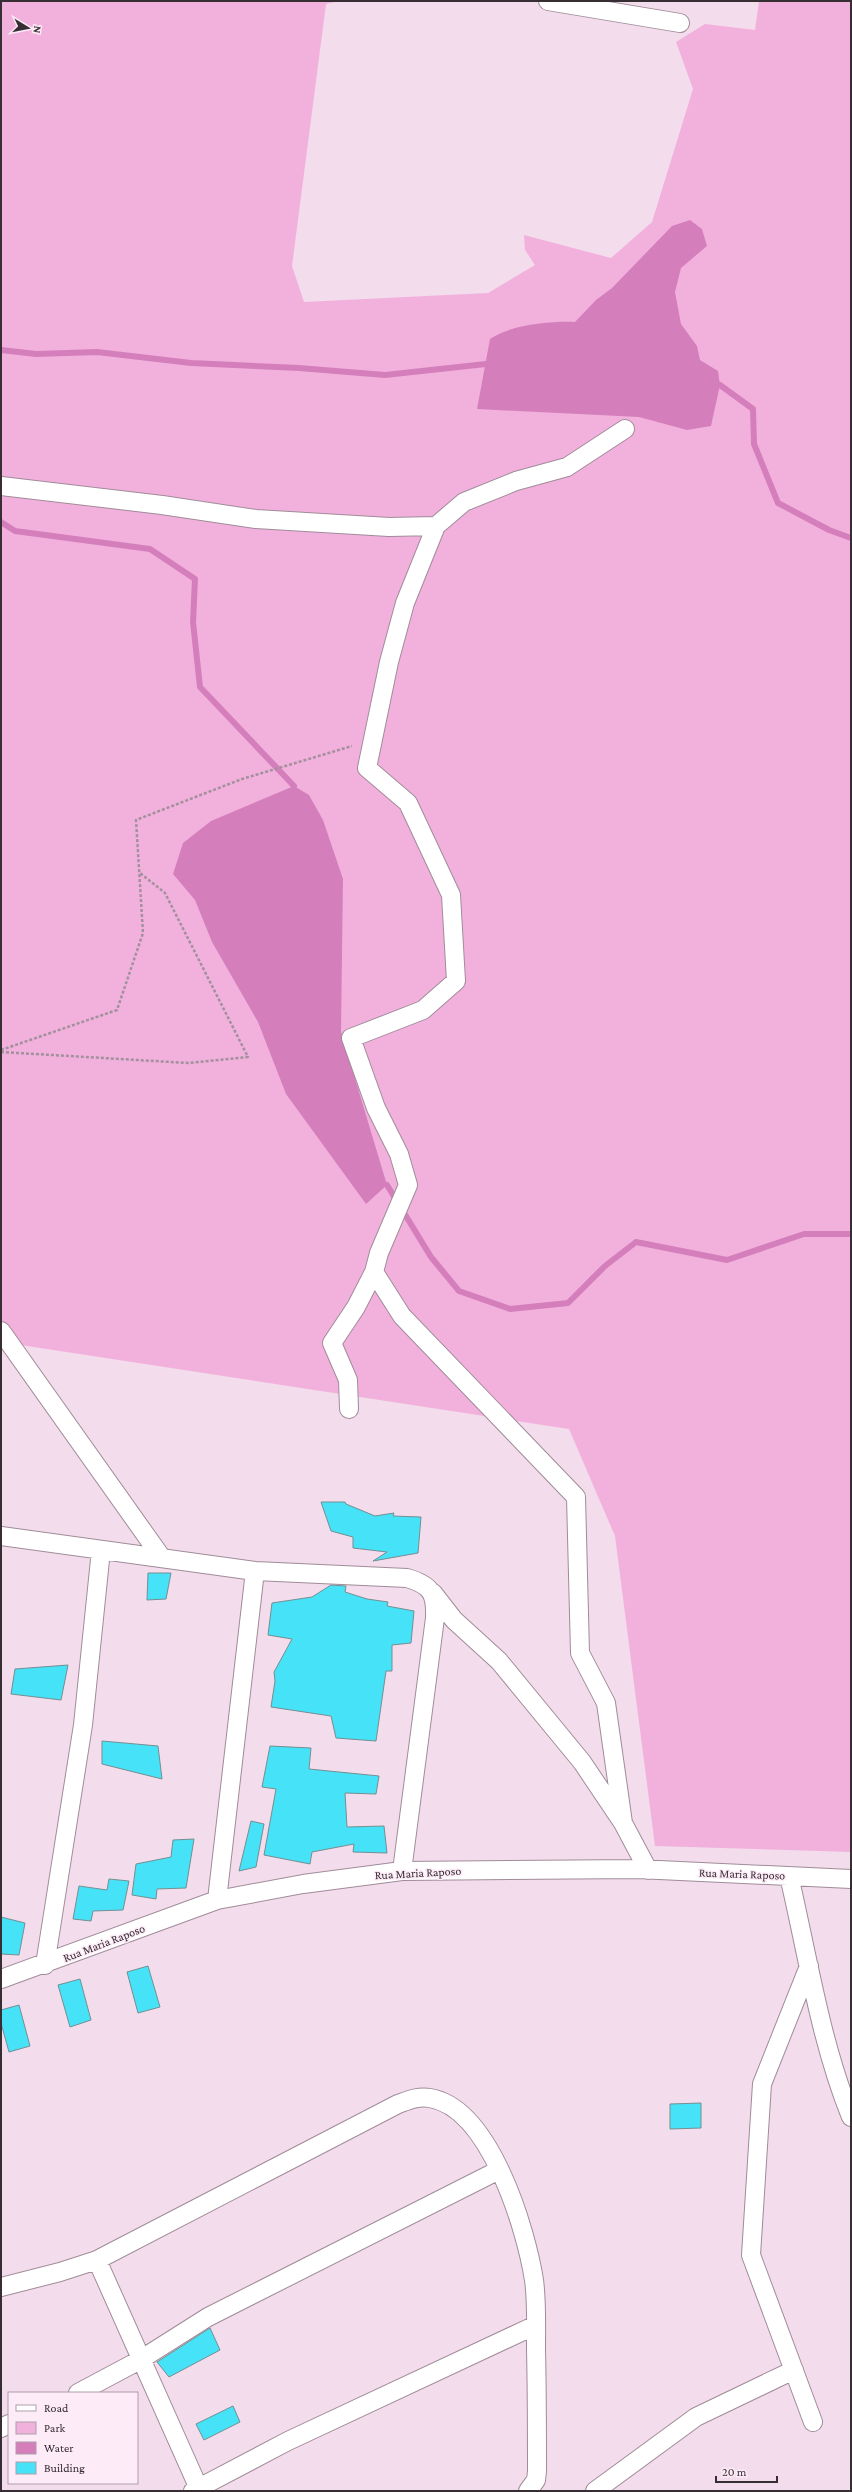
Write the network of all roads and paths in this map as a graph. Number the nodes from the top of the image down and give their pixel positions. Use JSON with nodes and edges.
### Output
{"nodes":[{"id":1,"x":548,"y":1,"type":"edge"},
{"id":2,"x":680,"y":23,"type":"dead end"},
{"id":3,"x":625,"y":430,"type":"dead end"},
{"id":4,"x":1,"y":486,"type":"edge"},
{"id":5,"x":436,"y":526,"type":"junction"},
{"id":6,"x":373,"y":740,"type":"junction"},
{"id":7,"x":140,"y":873,"type":"junction"},
{"id":8,"x":1,"y":1051,"type":"edge"},
{"id":9,"x":374,"y":1272,"type":"junction"},
{"id":10,"x":1,"y":1331,"type":"edge"},
{"id":11,"x":349,"y":1409,"type":"dead end"},
{"id":12,"x":1,"y":1536,"type":"edge"},
{"id":13,"x":101,"y":1550,"type":"junction"},
{"id":14,"x":162,"y":1558,"type":"junction"},
{"id":15,"x":256,"y":1571,"type":"junction"},
{"id":16,"x":430,"y":1589,"type":"junction"},
{"id":17,"x":623,"y":1823,"type":"junction"},
{"id":18,"x":648,"y":1870,"type":"junction"},
{"id":19,"x":402,"y":1871,"type":"junction"},
{"id":20,"x":789,"y":1876,"type":"junction"},
{"id":21,"x":851,"y":1879,"type":"edge"},
{"id":22,"x":216,"y":1900,"type":"junction"},
{"id":23,"x":45,"y":1965,"type":"junction"},
{"id":24,"x":809,"y":1966,"type":"junction"},
{"id":25,"x":1,"y":1979,"type":"edge"},
{"id":26,"x":851,"y":2117,"type":"edge"},
{"id":27,"x":499,"y":2170,"type":"junction"},
{"id":28,"x":97,"y":2260,"type":"junction"},
{"id":29,"x":1,"y":2287,"type":"edge"},
{"id":30,"x":536,"y":2325,"type":"junction"},
{"id":31,"x":140,"y":2360,"type":"junction"},
{"id":32,"x":794,"y":2370,"type":"junction"},
{"id":33,"x":80,"y":2392,"type":"edge"},
{"id":34,"x":814,"y":2422,"type":"dead end"},
{"id":35,"x":197,"y":2490,"type":"edge"},
{"id":36,"x":531,"y":2490,"type":"edge"},
{"id":37,"x":595,"y":2491,"type":"edge"}],
"edges":[{"from":1,"to":2,"type":"street"},
{"from":3,"to":5,"type":"street"},
{"from":4,"to":5,"type":"street"},
{"from":5,"to":6,"type":"street"},
{"from":6,"to":7,"type":"path"},
{"from":6,"to":9,"type":"street"},
{"from":7,"to":8,"type":"path"},
{"from":7,"to":8,"type":"path"},
{"from":9,"to":11,"type":"street"},
{"from":9,"to":17,"type":"street"},
{"from":10,"to":14,"type":"street"},
{"from":12,"to":13,"type":"street"},
{"from":13,"to":14,"type":"street"},
{"from":13,"to":23,"type":"street"},
{"from":14,"to":15,"type":"street"},
{"from":15,"to":16,"type":"street"},
{"from":15,"to":22,"type":"street"},
{"from":16,"to":17,"type":"street"},
{"from":16,"to":19,"type":"street"},
{"from":17,"to":18,"type":"street"},
{"from":18,"to":19,"type":"street","name":"Rua Maria Raposo"},
{"from":18,"to":20,"type":"street","name":"Rua Maria Raposo"},
{"from":19,"to":22,"type":"street","name":"Rua Maria Raposo"},
{"from":20,"to":21,"type":"street","name":"Rua Maria Raposo"},
{"from":20,"to":24,"type":"street"},
{"from":22,"to":23,"type":"street","name":"Rua Maria Raposo"},
{"from":23,"to":25,"type":"street","name":"Rua Maria Raposo"},
{"from":24,"to":26,"type":"street"},
{"from":24,"to":32,"type":"street"},
{"from":27,"to":28,"type":"street"},
{"from":27,"to":30,"type":"street"},
{"from":27,"to":31,"type":"street"},
{"from":28,"to":29,"type":"street"},
{"from":28,"to":31,"type":"street"},
{"from":30,"to":35,"type":"street"},
{"from":30,"to":36,"type":"street"},
{"from":31,"to":33,"type":"street"},
{"from":31,"to":35,"type":"street"},
{"from":32,"to":34,"type":"street"},
{"from":32,"to":37,"type":"street"}]}
